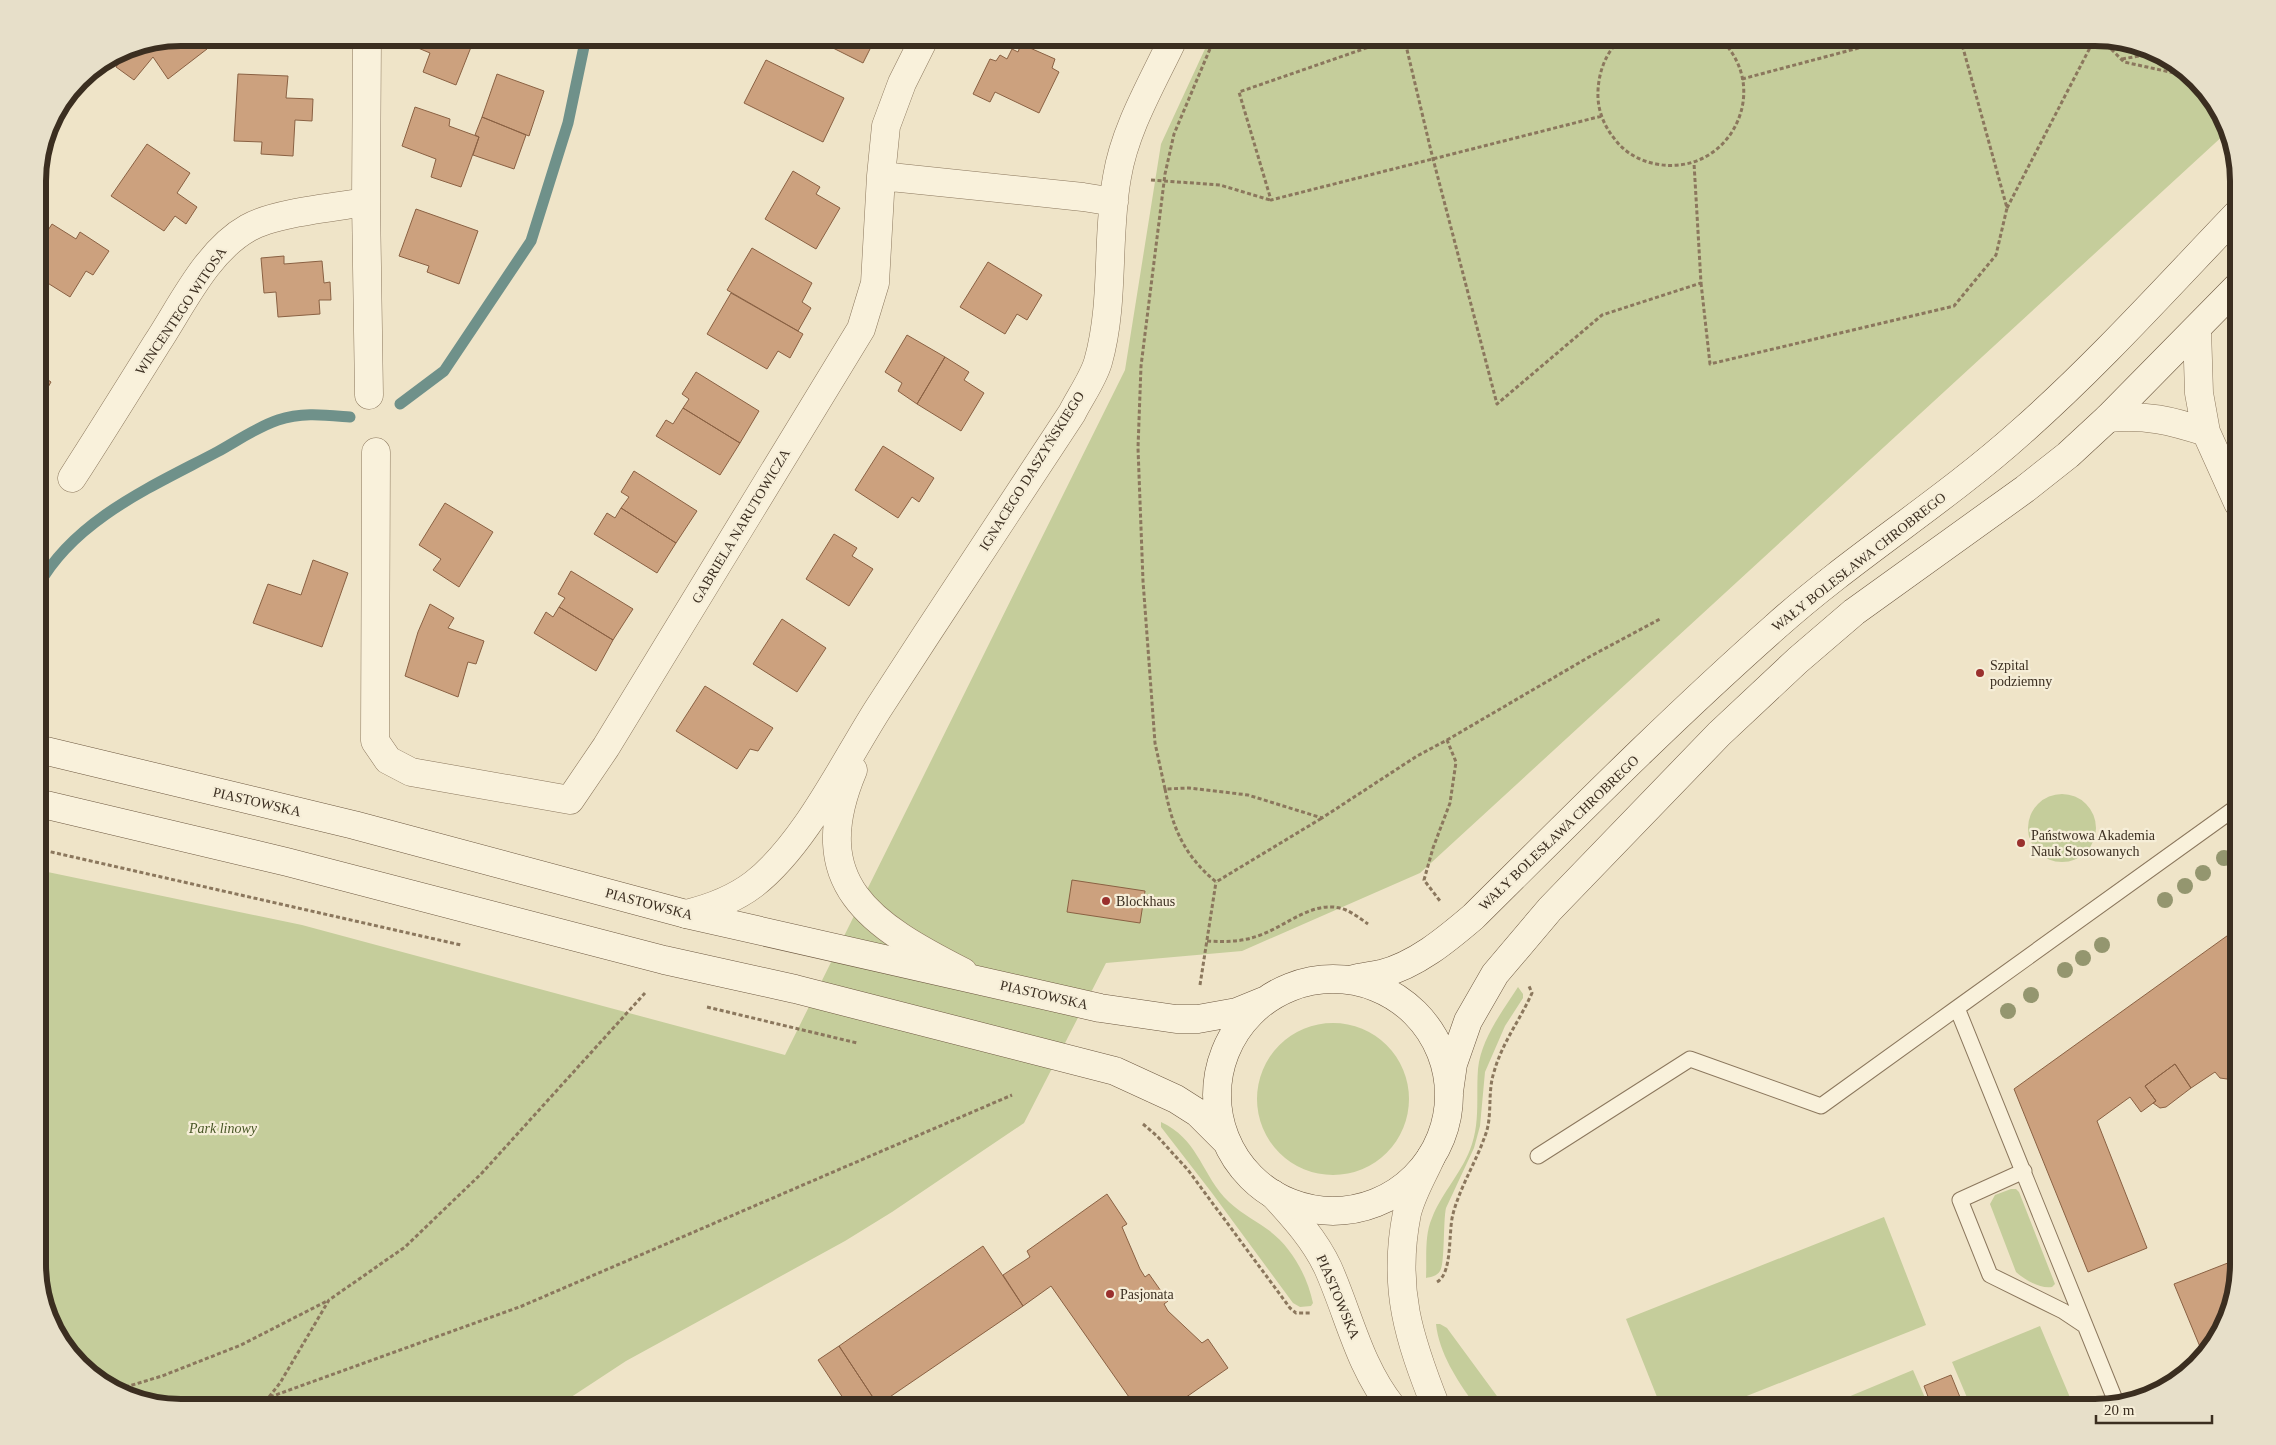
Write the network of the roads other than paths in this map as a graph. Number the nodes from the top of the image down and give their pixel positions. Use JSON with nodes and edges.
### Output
{"nodes":[{"id":1,"x":1170,"y":46,"type":"edge"},
{"id":2,"x":367,"y":47,"type":"edge"},
{"id":3,"x":921,"y":47,"type":"edge"},
{"id":4,"x":880,"y":176,"type":"junction"},
{"id":5,"x":1115,"y":190,"type":"junction"},
{"id":6,"x":366,"y":202,"type":"junction"},
{"id":7,"x":2230,"y":221,"type":"edge"},
{"id":8,"x":2230,"y":294,"type":"edge"},
{"id":9,"x":2197,"y":329,"type":"junction"},
{"id":10,"x":369,"y":395,"type":"dead end"},
{"id":11,"x":2108,"y":418,"type":"junction"},
{"id":12,"x":2206,"y":432,"type":"junction"},
{"id":13,"x":376,"y":452,"type":"dead end"},
{"id":14,"x":72,"y":478,"type":"dead end"},
{"id":15,"x":2230,"y":485,"type":"edge"},
{"id":16,"x":877,"y":711,"type":"junction"},
{"id":17,"x":47,"y":752,"type":"edge"},
{"id":18,"x":47,"y":805,"type":"edge"},
{"id":19,"x":2230,"y":812,"type":"edge"},
{"id":20,"x":686,"y":914,"type":"junction"},
{"id":21,"x":1350,"y":980,"type":"junction"},
{"id":22,"x":982,"y":981,"type":"junction"},
{"id":23,"x":1264,"y":1001,"type":"junction"},
{"id":24,"x":1957,"y":1008,"type":"junction"},
{"id":25,"x":1449,"y":1092,"type":"junction"},
{"id":26,"x":1225,"y":1140,"type":"junction"},
{"id":27,"x":1538,"y":1156,"type":"dead end"},
{"id":28,"x":1431,"y":1157,"type":"junction"},
{"id":29,"x":2024,"y":1171,"type":"junction"},
{"id":30,"x":1273,"y":1194,"type":"junction"},
{"id":31,"x":2084,"y":1325,"type":"junction"},
{"id":32,"x":1432,"y":1397,"type":"edge"},
{"id":33,"x":2114,"y":1398,"type":"edge"},
{"id":34,"x":1386,"y":1399,"type":"edge"}],
"edges":[{"from":1,"to":5,"type":"main road","name":"IGNACEGO DASZYŃSKIEGO"},
{"from":2,"to":6,"type":"main road"},
{"from":3,"to":4,"type":"main road","name":"GABRIELA NARUTOWICZA"},
{"from":4,"to":5,"type":"main road"},
{"from":4,"to":13,"type":"main road","name":"GABRIELA NARUTOWICZA"},
{"from":5,"to":16,"type":"main road","name":"IGNACEGO DASZYŃSKIEGO"},
{"from":6,"to":10,"type":"main road"},
{"from":6,"to":14,"type":"main road","name":"WINCENTEGO WITOSA"},
{"from":7,"to":21,"type":"main road","name":"WAŁY BOLESŁAWA CHROBREGO"},
{"from":8,"to":9,"type":"main road"},
{"from":9,"to":11,"type":"main road"},
{"from":9,"to":12,"type":"main road"},
{"from":11,"to":12,"type":"main road"},
{"from":11,"to":25,"type":"main road"},
{"from":12,"to":15,"type":"main road"},
{"from":16,"to":20,"type":"main road","name":"IGNACEGO DASZYŃSKIEGO"},
{"from":16,"to":22,"type":"main road","name":"IGNACEGO DASZYŃSKIEGO"},
{"from":17,"to":20,"type":"main road","name":"PIASTOWSKA"},
{"from":18,"to":26,"type":"main road"},
{"from":19,"to":24,"type":"lane"},
{"from":20,"to":22,"type":"main road","name":"PIASTOWSKA"},
{"from":21,"to":23,"type":"main road"},
{"from":21,"to":25,"type":"main road"},
{"from":22,"to":23,"type":"main road","name":"PIASTOWSKA"},
{"from":23,"to":26,"type":"main road"},
{"from":24,"to":27,"type":"lane"},
{"from":24,"to":29,"type":"lane"},
{"from":25,"to":28,"type":"main road"},
{"from":26,"to":30,"type":"main road"},
{"from":28,"to":30,"type":"main road"},
{"from":28,"to":32,"type":"main road"},
{"from":29,"to":31,"type":"lane"},
{"from":29,"to":31,"type":"lane"},
{"from":30,"to":34,"type":"main road","name":"PIASTOWSKA"},
{"from":31,"to":33,"type":"lane"}]}
